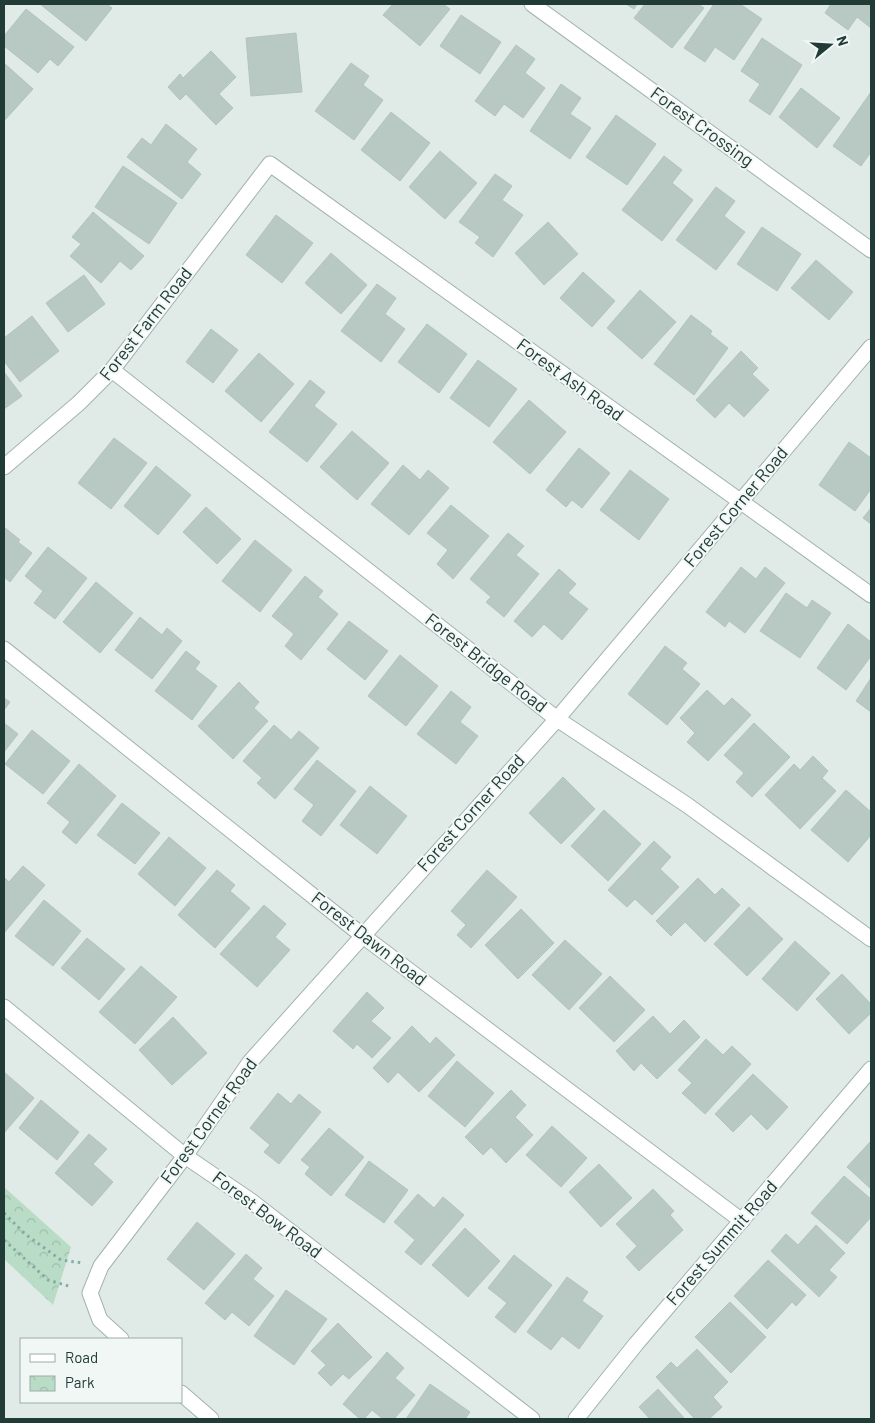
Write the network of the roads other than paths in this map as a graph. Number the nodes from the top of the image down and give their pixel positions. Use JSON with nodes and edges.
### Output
{"nodes":[{"id":1,"x":532,"y":4,"type":"edge"},
{"id":2,"x":270,"y":164,"type":"joint"},
{"id":3,"x":871,"y":250,"type":"edge"},
{"id":4,"x":871,"y":346,"type":"edge"},
{"id":5,"x":112,"y":370,"type":"junction"},
{"id":6,"x":4,"y":467,"type":"edge"},
{"id":7,"x":740,"y":502,"type":"junction"},
{"id":8,"x":871,"y":595,"type":"edge"},
{"id":9,"x":4,"y":649,"type":"edge"},
{"id":10,"x":557,"y":719,"type":"junction"},
{"id":11,"x":363,"y":936,"type":"junction"},
{"id":12,"x":871,"y":939,"type":"edge"},
{"id":13,"x":4,"y":1007,"type":"edge"},
{"id":14,"x":871,"y":1069,"type":"edge"},
{"id":15,"x":185,"y":1156,"type":"junction"},
{"id":16,"x":742,"y":1221,"type":"junction"},
{"id":17,"x":121,"y":1338,"type":"edge"},
{"id":18,"x":182,"y":1394,"type":"edge"},
{"id":19,"x":210,"y":1419,"type":"edge"},
{"id":20,"x":532,"y":1419,"type":"edge"},
{"id":21,"x":576,"y":1419,"type":"edge"}],
"edges":[{"from":1,"to":3,"type":"street","name":"Forest Crossing"},
{"from":2,"to":5,"type":"street","name":"Forest Farm Road"},
{"from":2,"to":7,"type":"street","name":"Forest Ash Road"},
{"from":4,"to":7,"type":"street","name":"Forest Corner Road"},
{"from":5,"to":6,"type":"street","name":"Forest Farm Road"},
{"from":5,"to":10,"type":"street","name":"Forest Bridge Road"},
{"from":7,"to":8,"type":"street","name":"Forest Ash Road"},
{"from":7,"to":10,"type":"street","name":"Forest Corner Road"},
{"from":9,"to":11,"type":"street","name":"Forest Dawn Road"},
{"from":10,"to":11,"type":"street","name":"Forest Corner Road"},
{"from":10,"to":12,"type":"street","name":"Forest Bridge Road"},
{"from":11,"to":15,"type":"street","name":"Forest Corner Road"},
{"from":11,"to":16,"type":"street","name":"Forest Dawn Road"},
{"from":13,"to":15,"type":"street","name":"Forest Bow Road"},
{"from":14,"to":16,"type":"street","name":"Forest Summit Road"},
{"from":15,"to":17,"type":"street","name":"Forest Corner Road"},
{"from":15,"to":20,"type":"street","name":"Forest Bow Road"},
{"from":16,"to":21,"type":"street","name":"Forest Summit Road"},
{"from":18,"to":19,"type":"street"}]}
